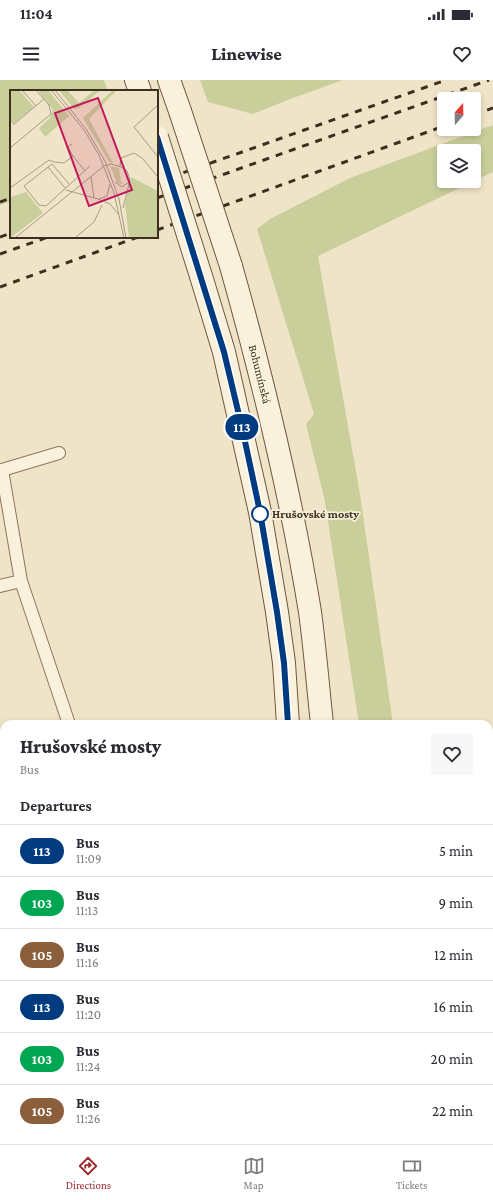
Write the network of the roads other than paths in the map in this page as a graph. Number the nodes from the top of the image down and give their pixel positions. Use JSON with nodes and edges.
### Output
{"nodes":[{"id":1,"x":136,"y":80,"type":"edge"},
{"id":2,"x":170,"y":80,"type":"edge"},
{"id":3,"x":140,"y":90,"type":"edge"},
{"id":4,"x":158,"y":140,"type":"edge"},
{"id":5,"x":59,"y":453,"type":"dead end"},
{"id":6,"x":21,"y":581,"type":"junction"},
{"id":7,"x":0,"y":586,"type":"edge"},
{"id":8,"x":68,"y":720,"type":"edge"},
{"id":9,"x":288,"y":720,"type":"edge"},
{"id":10,"x":322,"y":720,"type":"edge"}],
"edges":[{"from":1,"to":3,"type":"main road"},
{"from":2,"to":10,"type":"main road","name":"Bohumínská","bridge":true},
{"from":4,"to":9,"type":"main road","bridge":true},
{"from":5,"to":6,"type":"lane"},
{"from":6,"to":7,"type":"lane"},
{"from":6,"to":8,"type":"lane"}]}
